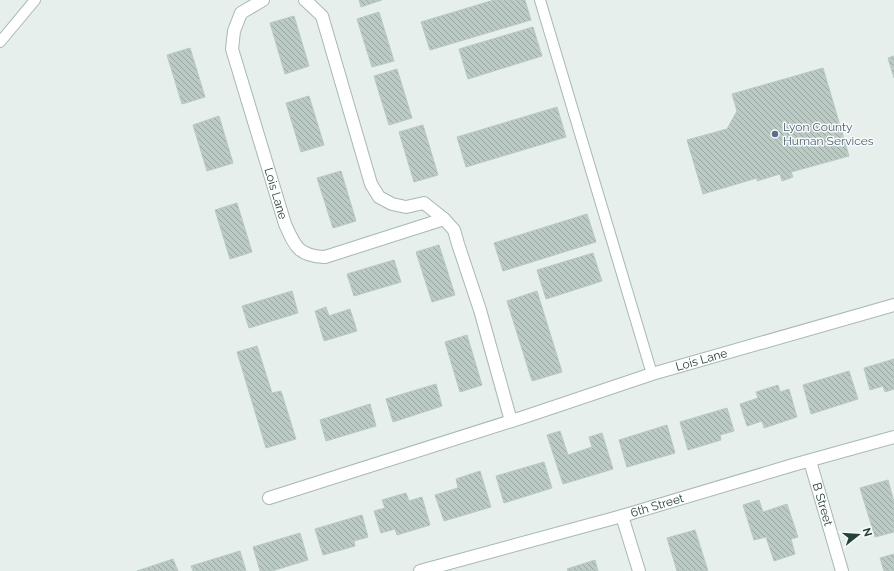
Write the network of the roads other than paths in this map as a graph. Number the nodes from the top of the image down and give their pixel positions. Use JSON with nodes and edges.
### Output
{"nodes":[{"id":1,"x":35,"y":0,"type":"edge"},
{"id":2,"x":263,"y":0,"type":"edge"},
{"id":3,"x":305,"y":0,"type":"edge"},
{"id":4,"x":540,"y":0,"type":"edge"},
{"id":5,"x":0,"y":42,"type":"edge"},
{"id":6,"x":444,"y":219,"type":"junction"},
{"id":7,"x":894,"y":305,"type":"edge"},
{"id":8,"x":652,"y":374,"type":"junction"},
{"id":9,"x":511,"y":421,"type":"junction"},
{"id":10,"x":894,"y":437,"type":"edge"},
{"id":11,"x":810,"y":461,"type":"junction"},
{"id":12,"x":269,"y":498,"type":"dead end"},
{"id":13,"x":622,"y":516,"type":"junction"},
{"id":14,"x":427,"y":570,"type":"edge"},
{"id":15,"x":639,"y":571,"type":"edge"},
{"id":16,"x":842,"y":571,"type":"edge"}],
"edges":[{"from":1,"to":5,"type":"lane"},
{"from":2,"to":6,"type":"street","name":"Lois Lane"},
{"from":3,"to":6,"type":"street"},
{"from":4,"to":8,"type":"lane"},
{"from":6,"to":9,"type":"street"},
{"from":7,"to":8,"type":"street","name":"Lois Lane"},
{"from":8,"to":9,"type":"street","name":"Lois Lane"},
{"from":9,"to":12,"type":"street","name":"Lois Lane"},
{"from":10,"to":11,"type":"street","name":"6th Street"},
{"from":11,"to":13,"type":"street","name":"6th Street"},
{"from":11,"to":16,"type":"street","name":"B Street"},
{"from":13,"to":14,"type":"street","name":"6th Street"},
{"from":13,"to":15,"type":"street"}]}
